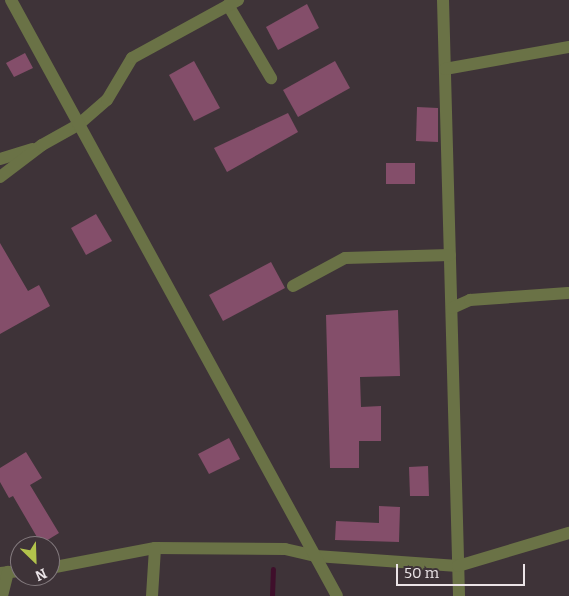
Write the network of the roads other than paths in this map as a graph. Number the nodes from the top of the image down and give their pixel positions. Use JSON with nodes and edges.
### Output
{"nodes":[{"id":1,"x":11,"y":0,"type":"edge"},
{"id":2,"x":443,"y":0,"type":"edge"},
{"id":3,"x":233,"y":2,"type":"edge"},
{"id":4,"x":569,"y":47,"type":"edge"},
{"id":5,"x":445,"y":69,"type":"junction"},
{"id":6,"x":271,"y":78,"type":"dead end"},
{"id":7,"x":78,"y":125,"type":"junction"},
{"id":8,"x":42,"y":146,"type":"junction"},
{"id":9,"x":0,"y":160,"type":"edge"},
{"id":10,"x":0,"y":177,"type":"edge"},
{"id":11,"x":450,"y":255,"type":"junction"},
{"id":12,"x":293,"y":286,"type":"dead end"},
{"id":13,"x":568,"y":293,"type":"dead end"},
{"id":14,"x":452,"y":308,"type":"junction"},
{"id":15,"x":569,"y":533,"type":"edge"},
{"id":16,"x":155,"y":548,"type":"junction"},
{"id":17,"x":316,"y":556,"type":"junction"},
{"id":18,"x":60,"y":566,"type":"edge"},
{"id":19,"x":458,"y":566,"type":"junction"},
{"id":20,"x":9,"y":572,"type":"edge"},
{"id":21,"x":2,"y":596,"type":"edge"},
{"id":22,"x":152,"y":596,"type":"edge"},
{"id":23,"x":337,"y":596,"type":"edge"},
{"id":24,"x":459,"y":596,"type":"edge"}],
"edges":[{"from":1,"to":7,"type":"street"},
{"from":2,"to":5,"type":"street"},
{"from":3,"to":6,"type":"street"},
{"from":3,"to":7,"type":"street"},
{"from":4,"to":5,"type":"street"},
{"from":5,"to":11,"type":"street"},
{"from":7,"to":8,"type":"street"},
{"from":7,"to":17,"type":"street"},
{"from":8,"to":9,"type":"street"},
{"from":8,"to":10,"type":"street"},
{"from":11,"to":12,"type":"street"},
{"from":11,"to":14,"type":"street"},
{"from":13,"to":14,"type":"street"},
{"from":14,"to":19,"type":"street"},
{"from":15,"to":19,"type":"street"},
{"from":16,"to":17,"type":"street"},
{"from":16,"to":18,"type":"street"},
{"from":16,"to":22,"type":"street"},
{"from":17,"to":19,"type":"street"},
{"from":17,"to":23,"type":"street"},
{"from":19,"to":24,"type":"street"},
{"from":20,"to":21,"type":"street"}]}
